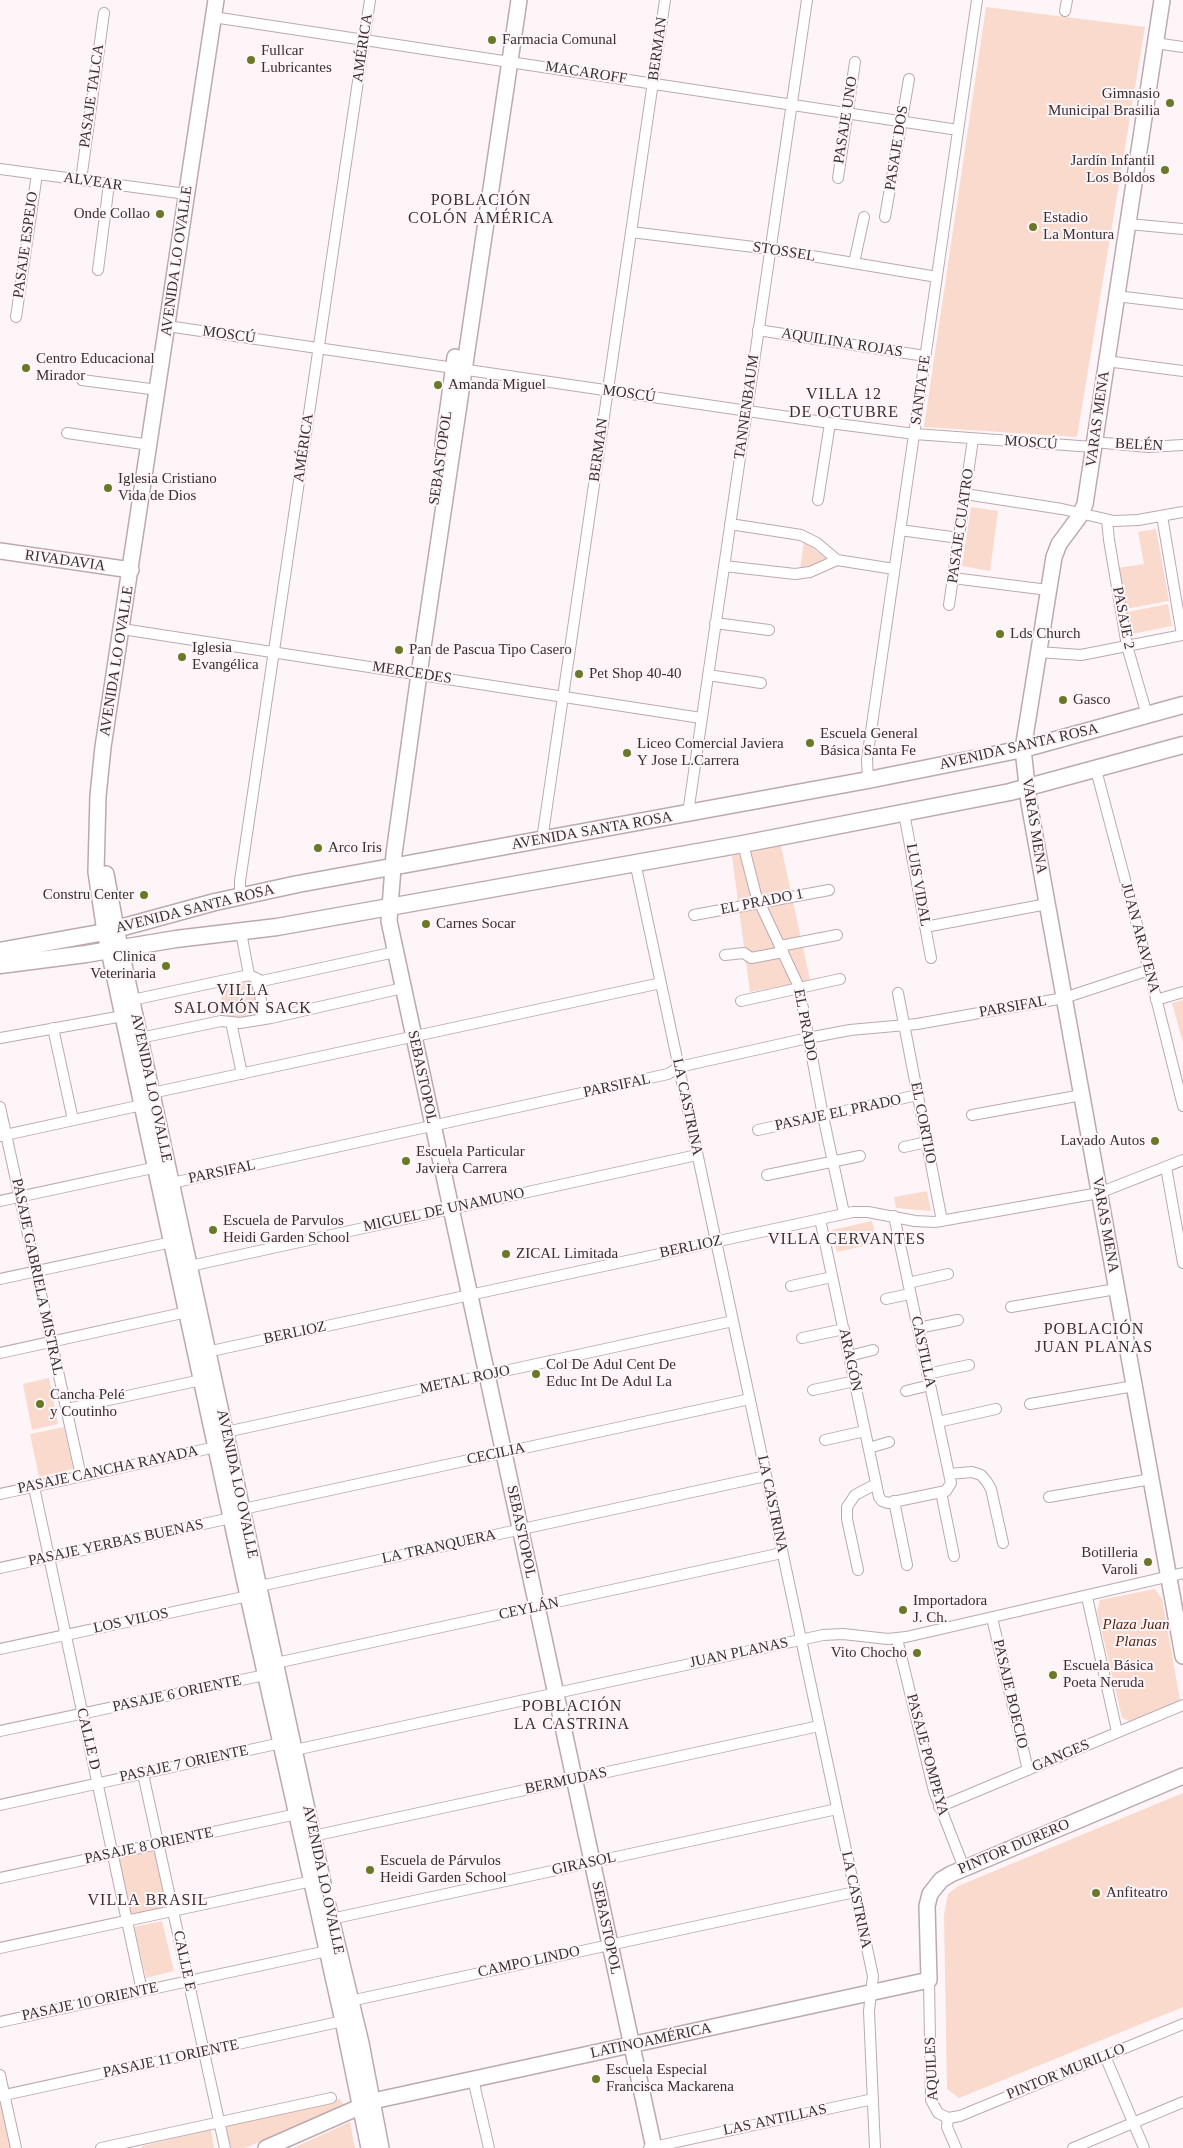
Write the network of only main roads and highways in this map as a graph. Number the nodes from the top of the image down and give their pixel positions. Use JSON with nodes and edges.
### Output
{"nodes":[{"id":1,"x":1183,"y":705,"type":"edge"},
{"id":2,"x":1183,"y":745,"type":"edge"},
{"id":3,"x":0,"y":951,"type":"edge"},
{"id":4,"x":0,"y":965,"type":"edge"}],
"edges":[{"from":1,"to":3,"type":"main road","name":"AVENIDA SANTA ROSA"},
{"from":2,"to":4,"type":"main road","name":"AVENIDA SANTA ROSA"}]}
